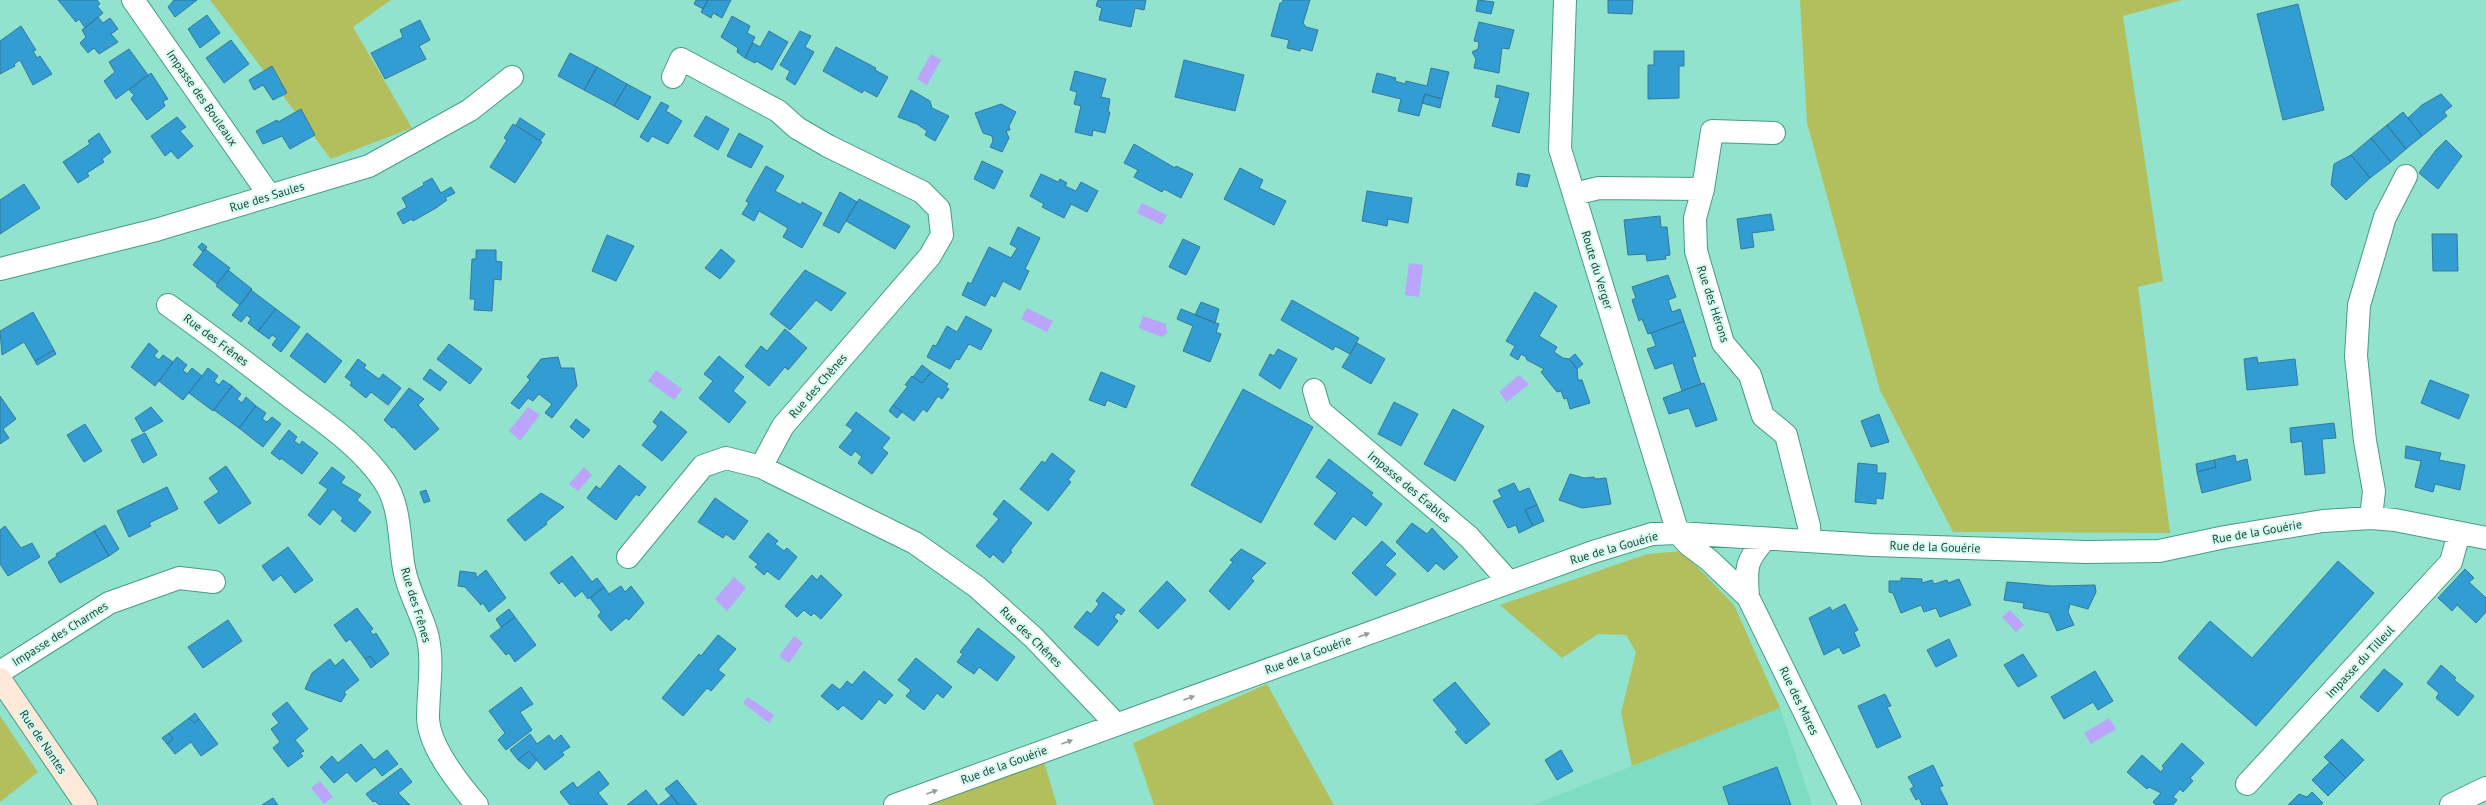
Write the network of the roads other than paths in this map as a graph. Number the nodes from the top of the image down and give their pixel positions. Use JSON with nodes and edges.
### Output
{"nodes":[{"id":1,"x":133,"y":0,"type":"edge"},
{"id":2,"x":1565,"y":0,"type":"edge"},
{"id":3,"x":512,"y":77,"type":"dead end"},
{"id":4,"x":673,"y":77,"type":"dead end"},
{"id":5,"x":1774,"y":133,"type":"dead end"},
{"id":6,"x":2406,"y":176,"type":"dead end"},
{"id":7,"x":1703,"y":189,"type":"junction"},
{"id":8,"x":1574,"y":194,"type":"junction"},
{"id":9,"x":270,"y":196,"type":"junction"},
{"id":10,"x":0,"y":268,"type":"edge"},
{"id":11,"x":168,"y":305,"type":"dead end"},
{"id":12,"x":1314,"y":390,"type":"dead end"},
{"id":13,"x":761,"y":467,"type":"junction"},
{"id":14,"x":2371,"y":518,"type":"junction"},
{"id":15,"x":1678,"y":533,"type":"junction"},
{"id":16,"x":2459,"y":533,"type":"junction"},
{"id":17,"x":2486,"y":538,"type":"edge"},
{"id":18,"x":1765,"y":539,"type":"junction"},
{"id":19,"x":1810,"y":542,"type":"junction"},
{"id":20,"x":628,"y":557,"type":"dead end"},
{"id":21,"x":214,"y":582,"type":"dead end"},
{"id":22,"x":1509,"y":582,"type":"junction"},
{"id":23,"x":1748,"y":597,"type":"junction"},
{"id":24,"x":0,"y":672,"type":"edge"},
{"id":25,"x":0,"y":679,"type":"edge"},
{"id":26,"x":1116,"y":724,"type":"junction"},
{"id":27,"x":2247,"y":784,"type":"dead end"},
{"id":28,"x":2486,"y":788,"type":"edge"},
{"id":29,"x":86,"y":805,"type":"edge"},
{"id":30,"x":476,"y":805,"type":"edge"},
{"id":31,"x":895,"y":805,"type":"edge"},
{"id":32,"x":1850,"y":805,"type":"edge"},
{"id":33,"x":2451,"y":805,"type":"edge"}],
"edges":[{"from":1,"to":9,"type":"street","name":"Impasse des Bouleaux"},
{"from":2,"to":8,"type":"street","name":"Route du Verger"},
{"from":3,"to":9,"type":"street","name":"Rue des Saules"},
{"from":4,"to":13,"type":"street","name":"Rue des Chênes"},
{"from":5,"to":7,"type":"street","name":"Rue des Hérons"},
{"from":6,"to":14,"type":"street"},
{"from":7,"to":8,"type":"street"},
{"from":7,"to":19,"type":"street","name":"Rue des Hérons"},
{"from":8,"to":15,"type":"street","name":"Route du Verger"},
{"from":9,"to":10,"type":"street","name":"Rue des Saules"},
{"from":11,"to":30,"type":"street","name":"Rue des Frênes"},
{"from":12,"to":22,"type":"street","name":"Impasse des Érables"},
{"from":13,"to":20,"type":"street"},
{"from":13,"to":26,"type":"street","name":"Rue des Chênes"},
{"from":14,"to":16,"type":"street","name":"Rue de la Gouérie"},
{"from":14,"to":19,"type":"street","name":"Rue de la Gouérie"},
{"from":15,"to":18,"type":"street","name":"Rue de la Gouérie"},
{"from":15,"to":22,"type":"street","name":"Rue de la Gouérie"},
{"from":15,"to":23,"type":"street","name":"Rue des Mares"},
{"from":16,"to":17,"type":"street","name":"Rue de la Gouérie"},
{"from":16,"to":27,"type":"street","name":"Impasse du Tilleul"},
{"from":18,"to":19,"type":"street","name":"Rue de la Gouérie"},
{"from":18,"to":23,"type":"street","name":"Rue des Mares"},
{"from":21,"to":24,"type":"street","name":"Impasse des Charmes"},
{"from":26,"to":22,"type":"street","name":"Rue de la Gouérie","one_way":true},
{"from":23,"to":32,"type":"street","name":"Rue des Mares"},
{"from":25,"to":29,"type":"main road","name":"Rue de Nantes"},
{"from":31,"to":26,"type":"street","name":"Rue de la Gouérie","one_way":true},
{"from":28,"to":33,"type":"street"}]}
